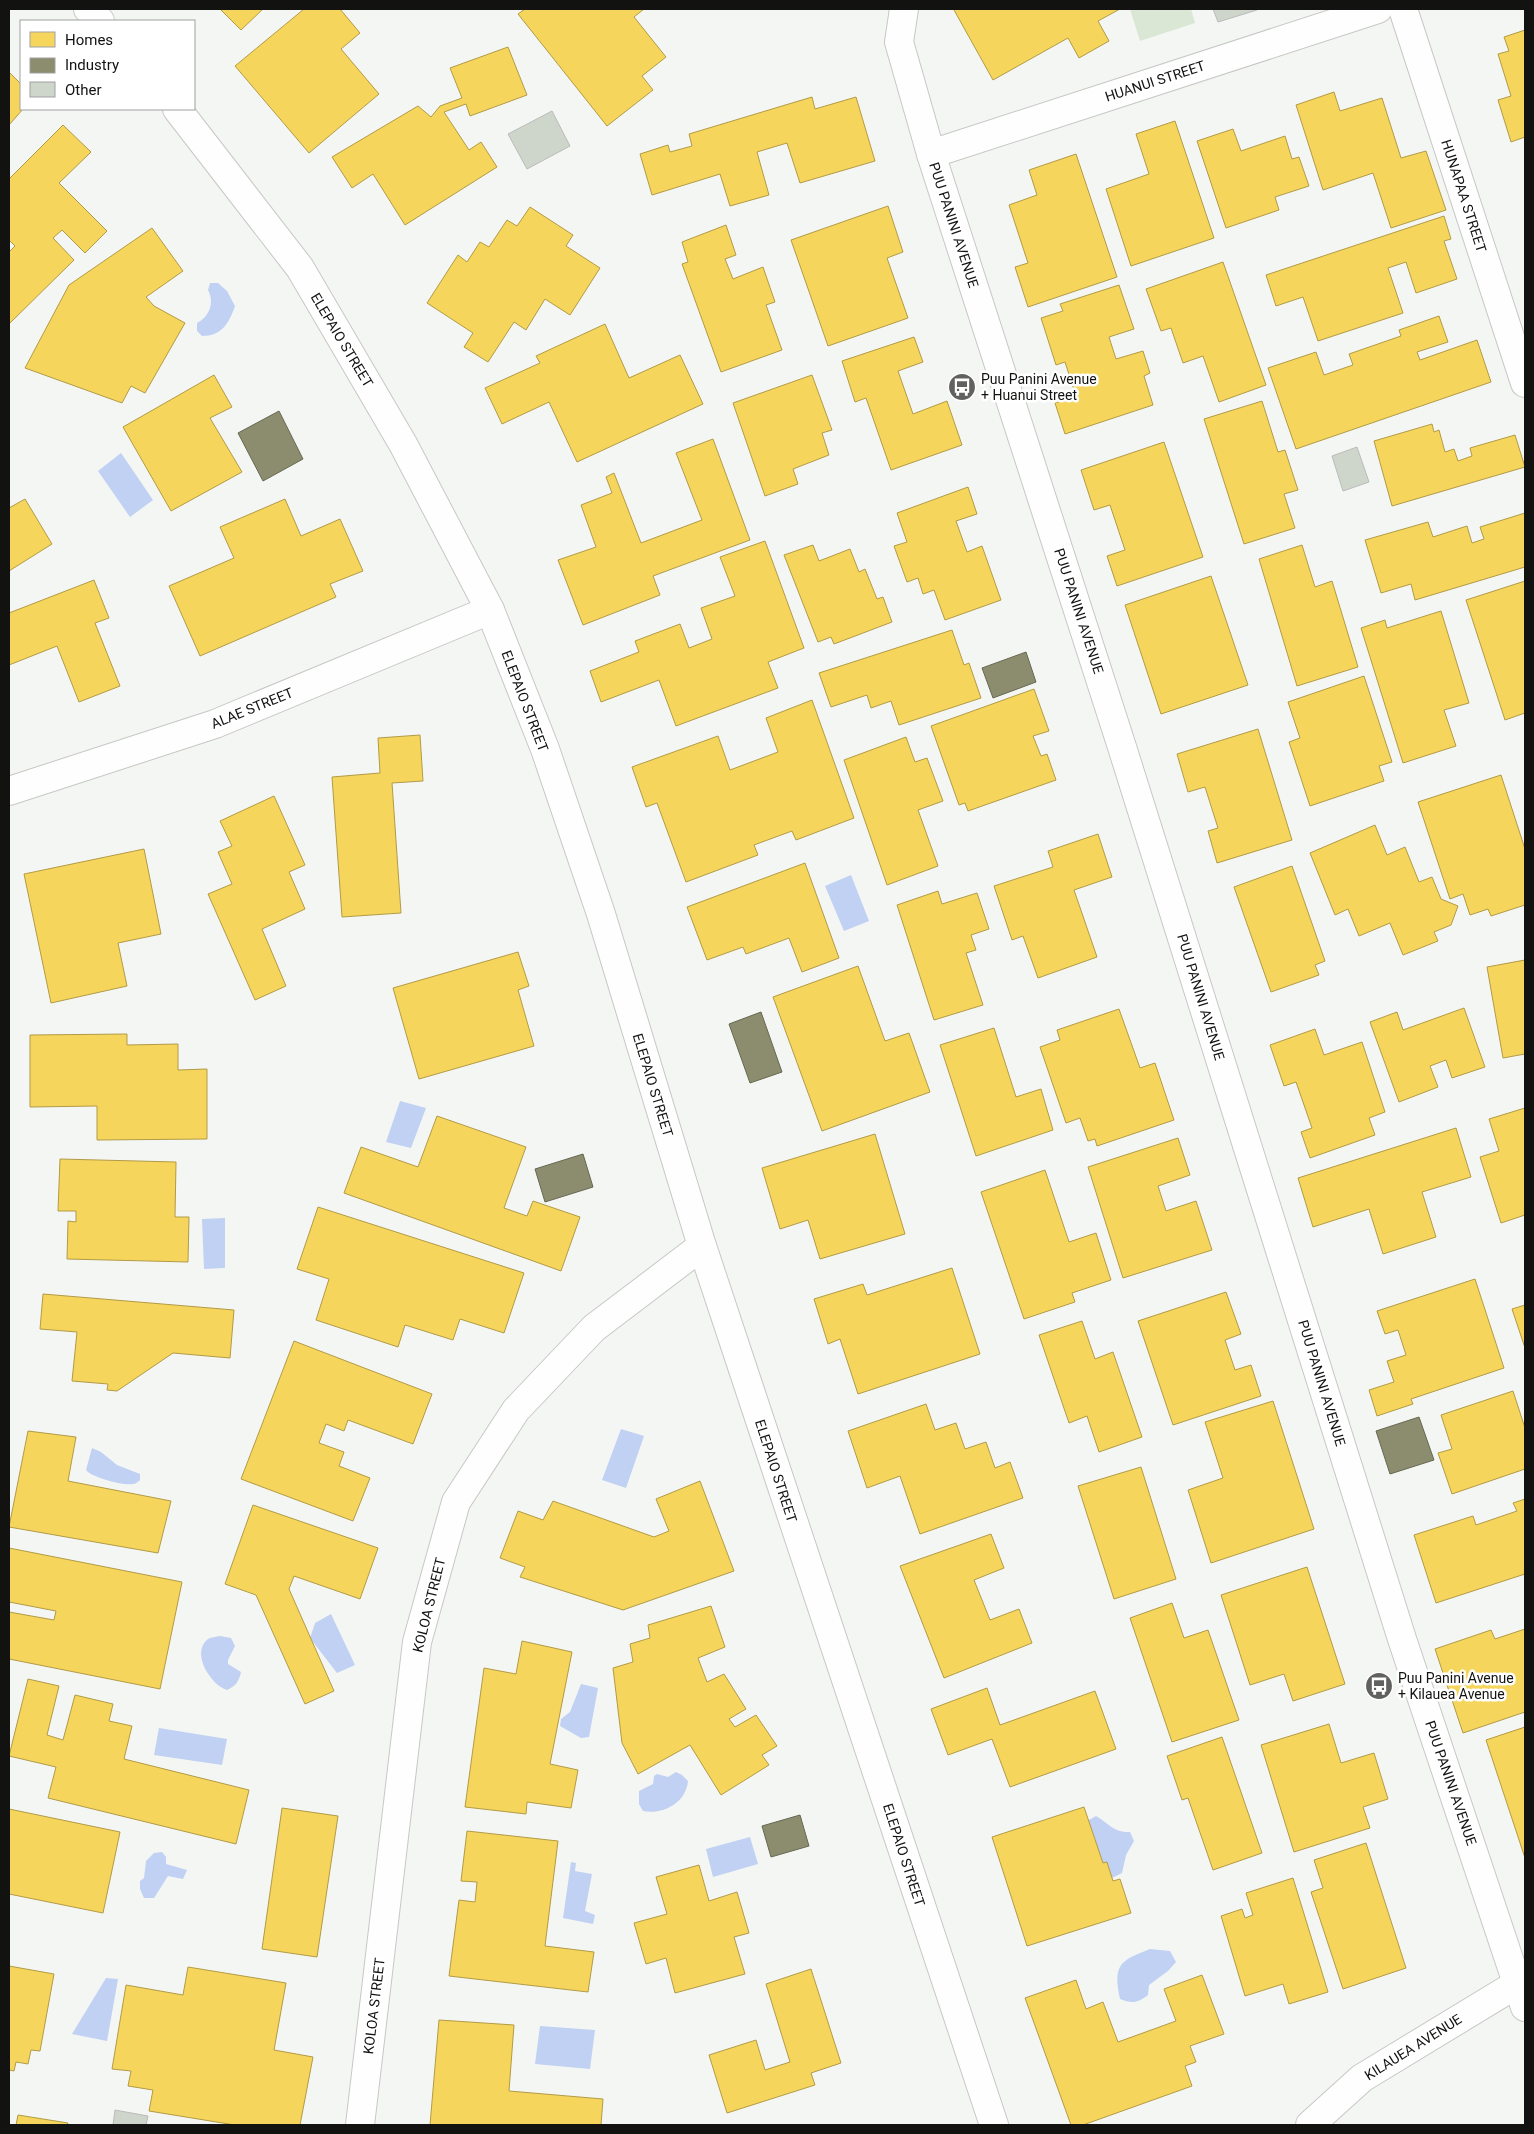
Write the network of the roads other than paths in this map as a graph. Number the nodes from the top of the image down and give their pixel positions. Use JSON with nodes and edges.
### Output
{"nodes":[{"id":1,"x":88,"y":9,"type":"edge"},
{"id":2,"x":904,"y":9,"type":"edge"},
{"id":3,"x":1378,"y":9,"type":"edge"},
{"id":4,"x":1403,"y":9,"type":"edge"},
{"id":5,"x":99,"y":20,"type":"edge"},
{"id":6,"x":178,"y":110,"type":"edge"},
{"id":7,"x":931,"y":154,"type":"junction"},
{"id":8,"x":1525,"y":383,"type":"edge"},
{"id":9,"x":490,"y":610,"type":"junction"},
{"id":10,"x":9,"y":791,"type":"edge"},
{"id":11,"x":702,"y":1246,"type":"junction"},
{"id":12,"x":1523,"y":1990,"type":"edge"},
{"id":13,"x":360,"y":2125,"type":"edge"},
{"id":14,"x":994,"y":2125,"type":"edge"},
{"id":15,"x":1310,"y":2125,"type":"edge"}],
"edges":[{"from":1,"to":5,"type":"street"},
{"from":2,"to":7,"type":"street","name":"PUU PANINI AVENUE"},
{"from":3,"to":7,"type":"street","name":"HUANUI STREET"},
{"from":4,"to":8,"type":"street","name":"HUNAPAA STREET"},
{"from":6,"to":9,"type":"street","name":"ELEPAIO STREET"},
{"from":7,"to":12,"type":"street","name":"PUU PANINI AVENUE"},
{"from":9,"to":10,"type":"street","name":"ALAE STREET"},
{"from":9,"to":11,"type":"street","name":"ELEPAIO STREET"},
{"from":11,"to":13,"type":"street","name":"KOLOA STREET"},
{"from":11,"to":14,"type":"street","name":"ELEPAIO STREET"},
{"from":12,"to":15,"type":"street","name":"KILAUEA AVENUE"}]}
